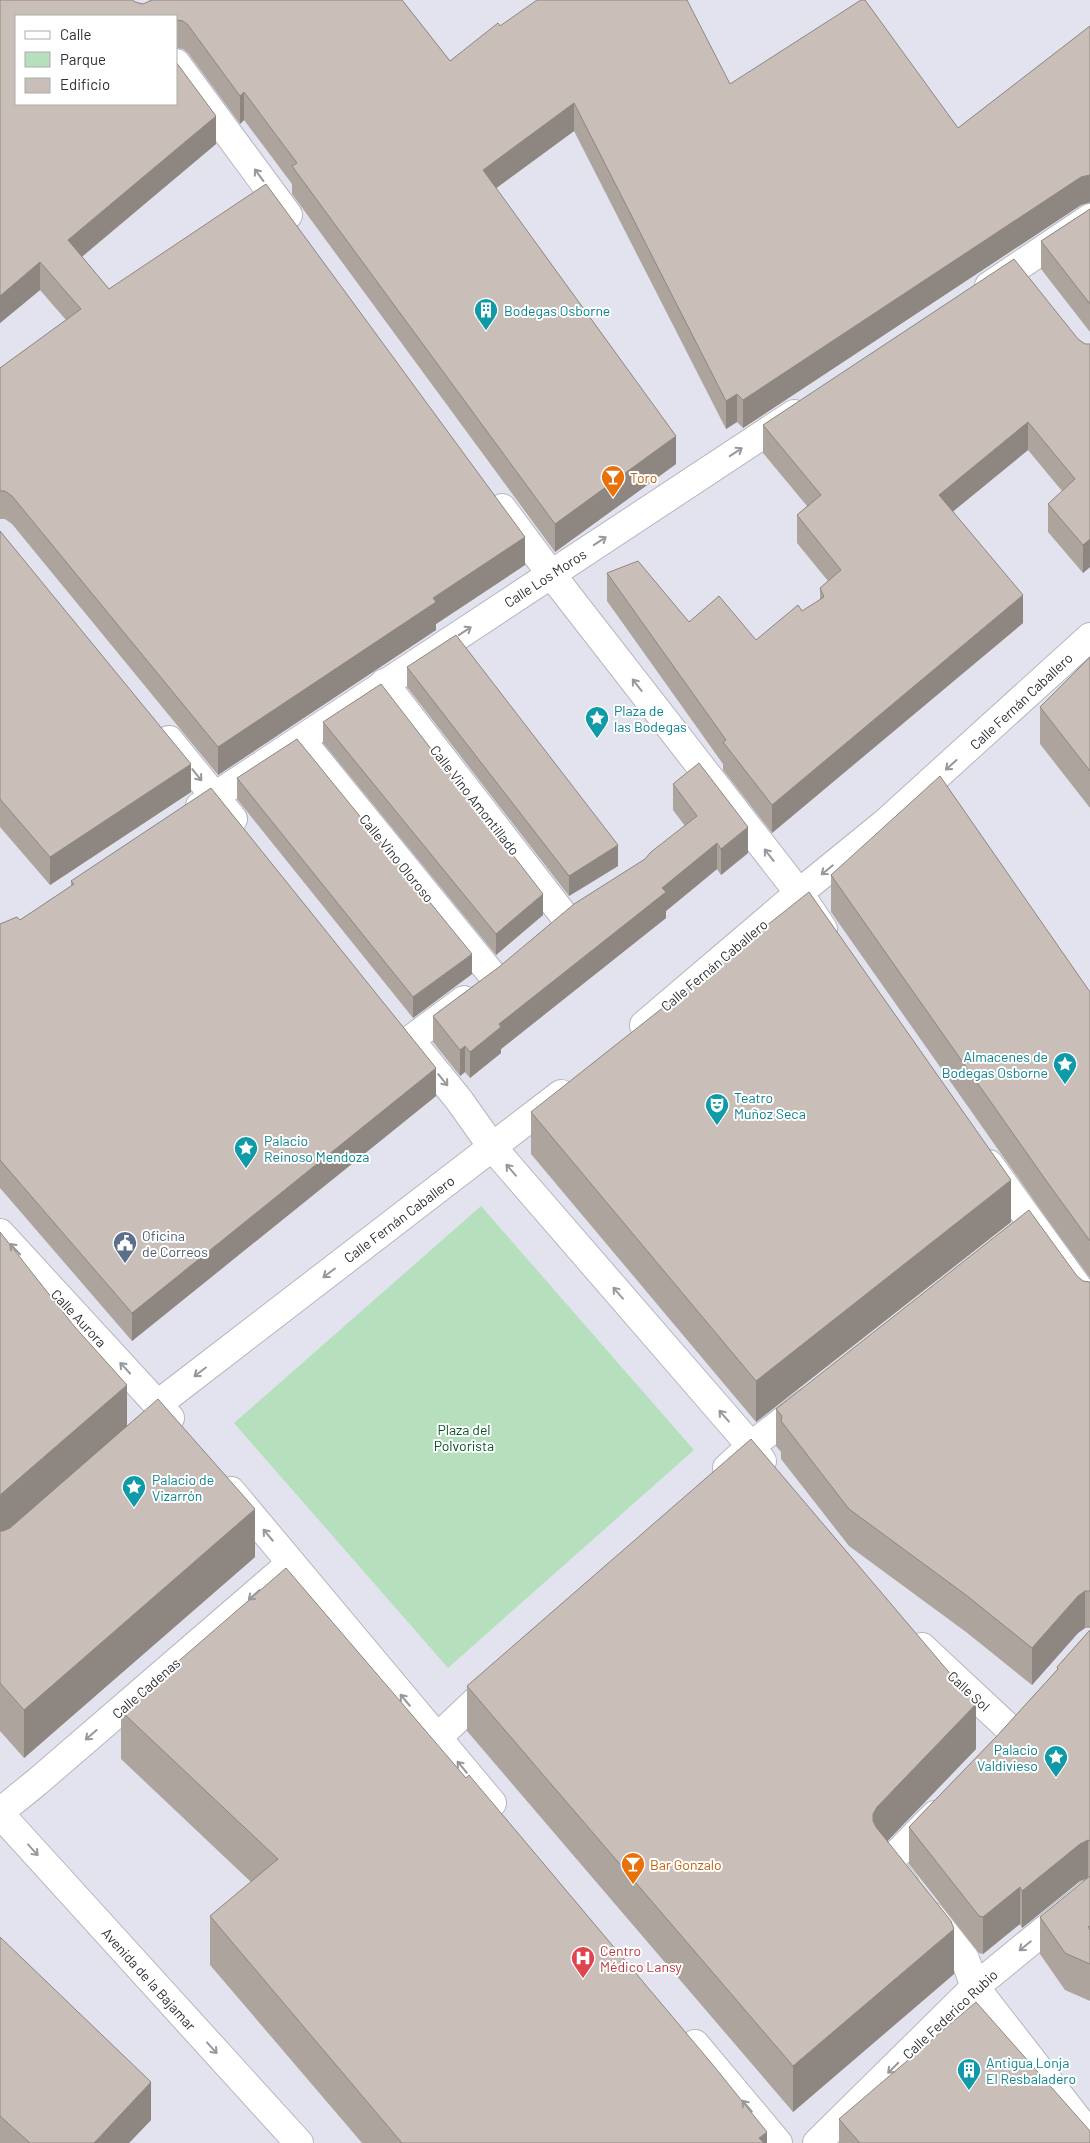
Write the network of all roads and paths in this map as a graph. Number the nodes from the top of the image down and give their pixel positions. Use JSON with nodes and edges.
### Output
{"nodes":[{"id":1,"x":178,"y":66,"type":"edge"},
{"id":2,"x":1090,"y":218,"type":"edge"},
{"id":3,"x":305,"y":239,"type":"edge"},
{"id":4,"x":1018,"y":266,"type":"junction"},
{"id":5,"x":1036,"y":289,"type":"edge"},
{"id":6,"x":968,"y":299,"type":"edge"},
{"id":7,"x":818,"y":398,"type":"edge"},
{"id":8,"x":486,"y":486,"type":"edge"},
{"id":9,"x":551,"y":574,"type":"junction"},
{"id":10,"x":1090,"y":637,"type":"edge"},
{"id":11,"x":384,"y":683,"type":"junction"},
{"id":12,"x":152,"y":719,"type":"edge"},
{"id":13,"x":301,"y":740,"type":"junction"},
{"id":14,"x":215,"y":796,"type":"junction"},
{"id":15,"x":182,"y":818,"type":"edge"},
{"id":16,"x":251,"y":842,"type":"edge"},
{"id":17,"x":799,"y":894,"type":"junction"},
{"id":18,"x":589,"y":902,"type":"edge"},
{"id":19,"x":565,"y":917,"type":"junction"},
{"id":20,"x":544,"y":935,"type":"edge"},
{"id":21,"x":838,"y":950,"type":"edge"},
{"id":22,"x":515,"y":959,"type":"edge"},
{"id":23,"x":494,"y":977,"type":"junction"},
{"id":24,"x":392,"y":1017,"type":"edge"},
{"id":25,"x":626,"y":1039,"type":"edge"},
{"id":26,"x":410,"y":1040,"type":"junction"},
{"id":27,"x":582,"y":1077,"type":"edge"},
{"id":28,"x":975,"y":1144,"type":"edge"},
{"id":29,"x":493,"y":1148,"type":"junction"},
{"id":30,"x":0,"y":1233,"type":"edge"},
{"id":31,"x":1090,"y":1304,"type":"edge"},
{"id":32,"x":829,"y":1385,"type":"edge"},
{"id":33,"x":164,"y":1411,"type":"junction"},
{"id":34,"x":147,"y":1436,"type":"edge"},
{"id":35,"x":188,"y":1440,"type":"edge"},
{"id":36,"x":750,"y":1446,"type":"junction"},
{"id":37,"x":214,"y":1471,"type":"edge"},
{"id":38,"x":775,"y":1478,"type":"edge"},
{"id":39,"x":707,"y":1487,"type":"edge"},
{"id":40,"x":290,"y":1563,"type":"junction"},
{"id":41,"x":902,"y":1629,"type":"edge"},
{"id":42,"x":510,"y":1670,"type":"edge"},
{"id":43,"x":1011,"y":1733,"type":"edge"},
{"id":44,"x":437,"y":1738,"type":"junction"},
{"id":45,"x":950,"y":1799,"type":"edge"},
{"id":46,"x":0,"y":1813,"type":"edge"},
{"id":47,"x":506,"y":1820,"type":"edge"},
{"id":48,"x":1090,"y":1893,"type":"edge"},
{"id":49,"x":975,"y":1987,"type":"junction"},
{"id":50,"x":677,"y":2023,"type":"edge"},
{"id":51,"x":1090,"y":2135,"type":"edge"},
{"id":52,"x":299,"y":2143,"type":"edge"},
{"id":53,"x":778,"y":2143,"type":"edge"},
{"id":54,"x":817,"y":2143,"type":"edge"}],
"edges":[{"from":3,"to":1,"type":"street","one_way":true},
{"from":2,"to":4,"type":"street"},
{"from":4,"to":5,"type":"street"},
{"from":4,"to":6,"type":"street"},
{"from":9,"to":7,"type":"street","name":"Calle Los Moros","one_way":true},
{"from":8,"to":9,"type":"street"},
{"from":11,"to":9,"type":"street","name":"Calle Los Moros","one_way":true},
{"from":17,"to":9,"type":"street","one_way":true},
{"from":10,"to":17,"type":"street","name":"Calle Fernán Caballero","one_way":true},
{"from":11,"to":13,"type":"street","name":"Calle Los Moros"},
{"from":11,"to":19,"type":"street","name":"Calle Vino Amontillado"},
{"from":12,"to":14,"type":"street","one_way":true},
{"from":13,"to":14,"type":"street","name":"Calle Los Moros"},
{"from":13,"to":23,"type":"street","name":"Calle Vino Oloroso"},
{"from":14,"to":15,"type":"street","name":"Calle Los Moros"},
{"from":14,"to":16,"type":"street"},
{"from":17,"to":21,"type":"street"},
{"from":17,"to":25,"type":"street","name":"Calle Fernán Caballero"},
{"from":18,"to":19,"type":"street"},
{"from":19,"to":20,"type":"street"},
{"from":22,"to":23,"type":"street"},
{"from":23,"to":26,"type":"street"},
{"from":24,"to":26,"type":"street"},
{"from":26,"to":29,"type":"street","one_way":true},
{"from":27,"to":29,"type":"street","name":"Calle Fernán Caballero"},
{"from":28,"to":31,"type":"street"},
{"from":29,"to":33,"type":"street","name":"Calle Fernán Caballero","one_way":true},
{"from":36,"to":29,"type":"street","one_way":true},
{"from":33,"to":30,"type":"street","name":"Calle Aurora","one_way":true},
{"from":32,"to":36,"type":"street"},
{"from":33,"to":34,"type":"street","name":"Calle Fernán Caballero"},
{"from":33,"to":35,"type":"street"},
{"from":36,"to":38,"type":"street"},
{"from":36,"to":39,"type":"street"},
{"from":40,"to":37,"type":"street","one_way":true},
{"from":44,"to":40,"type":"street","one_way":true},
{"from":40,"to":46,"type":"street","name":"Calle Cadenas","one_way":true},
{"from":41,"to":43,"type":"street","name":"Calle Sol"},
{"from":42,"to":44,"type":"street"},
{"from":47,"to":44,"type":"street","one_way":true},
{"from":45,"to":49,"type":"street"},
{"from":46,"to":52,"type":"street","name":"Avenida de la Bajamar","one_way":true},
{"from":48,"to":49,"type":"street","name":"Calle Federico Rubio","one_way":true},
{"from":49,"to":51,"type":"street"},
{"from":49,"to":54,"type":"street","name":"Calle Federico Rubio","one_way":true},
{"from":53,"to":50,"type":"street","one_way":true}]}
